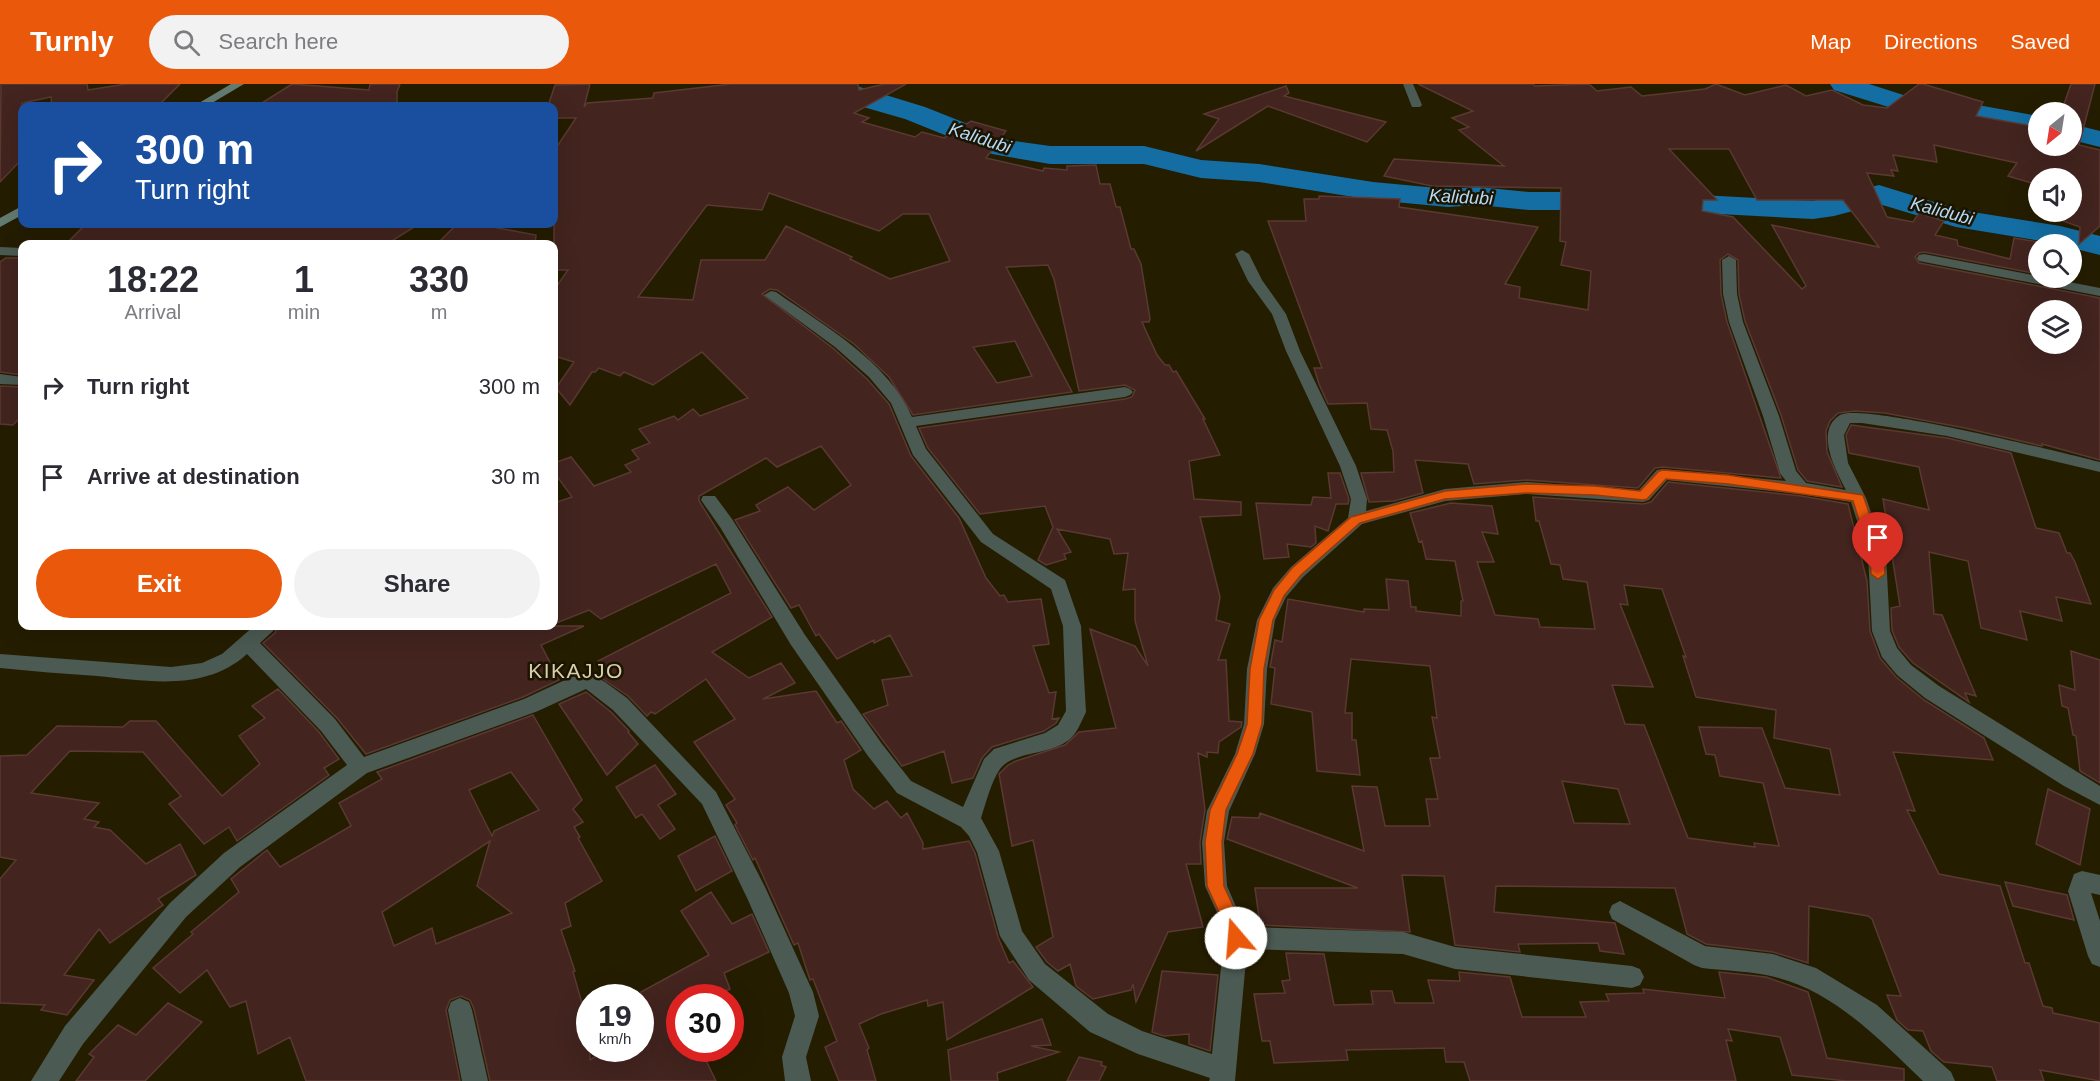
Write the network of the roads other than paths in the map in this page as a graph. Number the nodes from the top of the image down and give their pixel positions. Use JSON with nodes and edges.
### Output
{"nodes":[{"id":1,"x":239,"y":84,"type":"edge"},
{"id":2,"x":1408,"y":84,"type":"edge"},
{"id":3,"x":207,"y":102,"type":"edge"},
{"id":4,"x":1416,"y":105,"type":"dead end"},
{"id":5,"x":18,"y":213,"type":"edge"},
{"id":6,"x":0,"y":224,"type":"edge"},
{"id":7,"x":0,"y":251,"type":"edge"},
{"id":8,"x":18,"y":252,"type":"edge"},
{"id":9,"x":1242,"y":254,"type":"dead end"},
{"id":10,"x":1924,"y":258,"type":"dead end"},
{"id":11,"x":1729,"y":260,"type":"dead end"},
{"id":12,"x":2100,"y":292,"type":"edge"},
{"id":13,"x":771,"y":296,"type":"dead end"},
{"id":14,"x":0,"y":379,"type":"edge"},
{"id":15,"x":18,"y":381,"type":"edge"},
{"id":16,"x":1125,"y":392,"type":"dead end"},
{"id":17,"x":908,"y":422,"type":"junction"},
{"id":18,"x":2100,"y":467,"type":"edge"},
{"id":19,"x":1801,"y":488,"type":"junction"},
{"id":20,"x":1858,"y":498,"type":"junction"},
{"id":21,"x":709,"y":500,"type":"dead end"},
{"id":22,"x":1356,"y":520,"type":"junction"},
{"id":23,"x":262,"y":630,"type":"edge"},
{"id":24,"x":248,"y":643,"type":"junction"},
{"id":25,"x":0,"y":661,"type":"edge"},
{"id":26,"x":360,"y":767,"type":"junction"},
{"id":27,"x":2100,"y":796,"type":"edge"},
{"id":28,"x":969,"y":820,"type":"junction"},
{"id":29,"x":2100,"y":885,"type":"edge"},
{"id":30,"x":1620,"y":912,"type":"dead end"},
{"id":31,"x":1236,"y":938,"type":"junction"},
{"id":32,"x":2100,"y":956,"type":"edge"},
{"id":33,"x":1632,"y":977,"type":"dead end"},
{"id":34,"x":460,"y":1010,"type":"dead end"},
{"id":35,"x":1222,"y":1075,"type":"edge"},
{"id":36,"x":44,"y":1081,"type":"edge"},
{"id":37,"x":476,"y":1081,"type":"edge"},
{"id":38,"x":798,"y":1081,"type":"edge"},
{"id":39,"x":1942,"y":1081,"type":"edge"}],
"edges":[{"from":1,"to":3,"type":"street"},
{"from":2,"to":4,"type":"street"},
{"from":5,"to":6,"type":"street"},
{"from":7,"to":8,"type":"street"},
{"from":9,"to":22,"type":"street"},
{"from":10,"to":12,"type":"street"},
{"from":11,"to":19,"type":"street"},
{"from":13,"to":17,"type":"street"},
{"from":14,"to":15,"type":"street"},
{"from":16,"to":17,"type":"street"},
{"from":17,"to":28,"type":"street"},
{"from":18,"to":20,"type":"street"},
{"from":19,"to":20,"type":"street"},
{"from":19,"to":22,"type":"street"},
{"from":20,"to":27,"type":"street"},
{"from":21,"to":28,"type":"street"},
{"from":22,"to":31,"type":"street"},
{"from":23,"to":24,"type":"street"},
{"from":24,"to":25,"type":"street"},
{"from":24,"to":26,"type":"street"},
{"from":26,"to":36,"type":"street"},
{"from":26,"to":38,"type":"street"},
{"from":28,"to":35,"type":"street"},
{"from":29,"to":32,"type":"street"},
{"from":30,"to":39,"type":"street"},
{"from":31,"to":33,"type":"street"},
{"from":31,"to":35,"type":"street"},
{"from":34,"to":37,"type":"street"}]}
